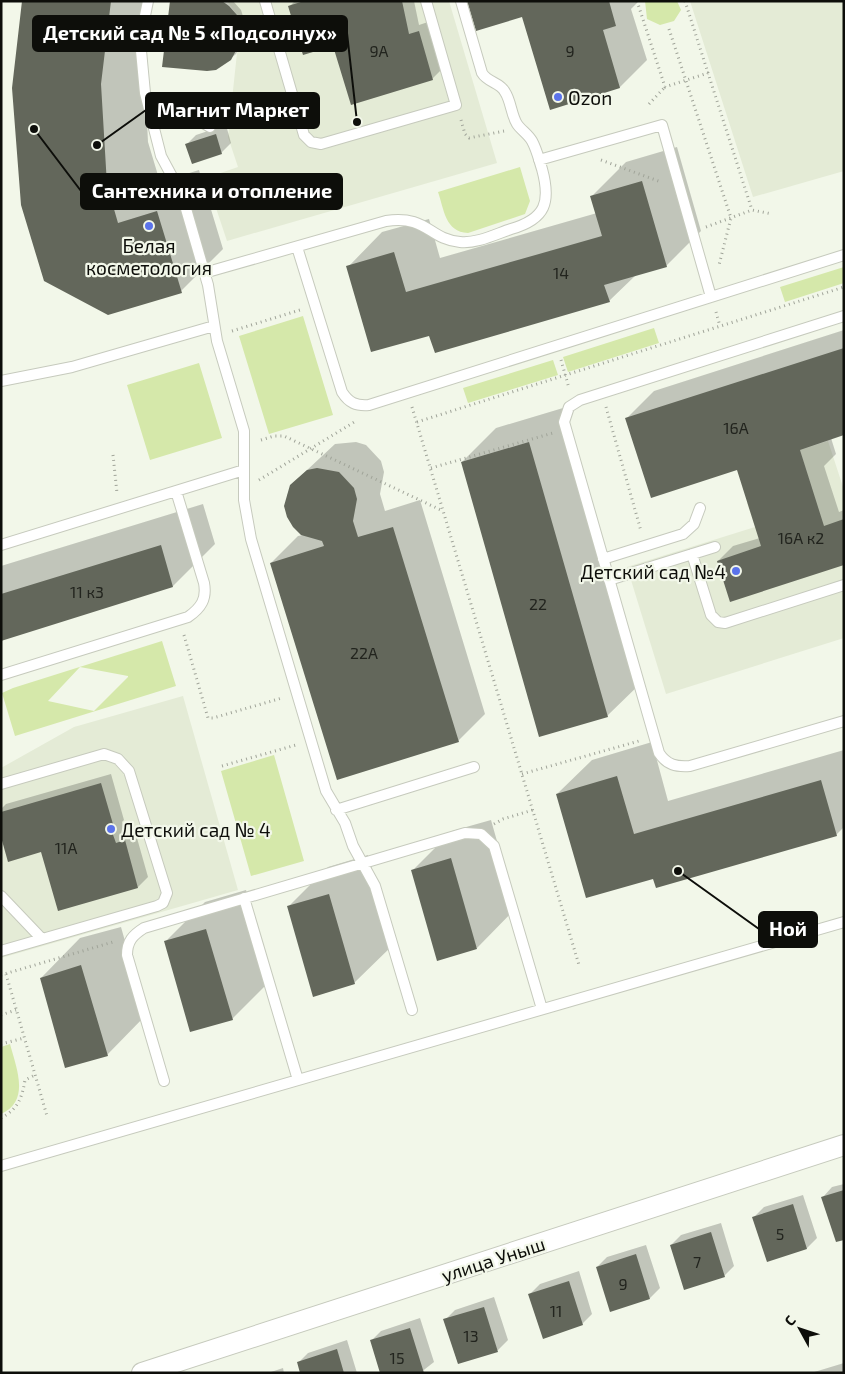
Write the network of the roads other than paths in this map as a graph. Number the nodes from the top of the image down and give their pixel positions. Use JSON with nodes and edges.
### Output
{"nodes":[{"id":1,"x":148,"y":1,"type":"edge"},
{"id":2,"x":265,"y":1,"type":"edge"},
{"id":3,"x":426,"y":1,"type":"edge"},
{"id":4,"x":461,"y":1,"type":"edge"},
{"id":5,"x":151,"y":121,"type":"junction"},
{"id":6,"x":210,"y":127,"type":"dead end"},
{"id":7,"x":539,"y":160,"type":"junction"},
{"id":8,"x":297,"y":247,"type":"junction"},
{"id":9,"x":844,"y":255,"type":"edge"},
{"id":10,"x":204,"y":273,"type":"junction"},
{"id":11,"x":711,"y":297,"type":"junction"},
{"id":12,"x":844,"y":316,"type":"edge"},
{"id":13,"x":215,"y":331,"type":"junction"},
{"id":14,"x":1,"y":380,"type":"edge"},
{"id":15,"x":244,"y":470,"type":"junction"},
{"id":16,"x":176,"y":491,"type":"junction"},
{"id":17,"x":700,"y":508,"type":"dead end"},
{"id":18,"x":1,"y":545,"type":"edge"},
{"id":19,"x":715,"y":547,"type":"dead end"},
{"id":20,"x":692,"y":554,"type":"junction"},
{"id":21,"x":603,"y":559,"type":"junction"},
{"id":22,"x":609,"y":580,"type":"junction"},
{"id":23,"x":844,"y":585,"type":"edge"},
{"id":24,"x":1,"y":675,"type":"edge"},
{"id":25,"x":844,"y":721,"type":"edge"},
{"id":26,"x":474,"y":767,"type":"dead end"},
{"id":27,"x":1,"y":784,"type":"edge"},
{"id":28,"x":336,"y":810,"type":"junction"},
{"id":29,"x":363,"y":863,"type":"junction"},
{"id":30,"x":1,"y":896,"type":"edge"},
{"id":31,"x":244,"y":898,"type":"junction"},
{"id":32,"x":844,"y":922,"type":"edge"},
{"id":33,"x":42,"y":940,"type":"junction"},
{"id":34,"x":1,"y":951,"type":"edge"},
{"id":35,"x":542,"y":1009,"type":"junction"},
{"id":36,"x":412,"y":1010,"type":"dead end"},
{"id":37,"x":298,"y":1080,"type":"junction"},
{"id":38,"x":164,"y":1081,"type":"dead end"},
{"id":39,"x":844,"y":1145,"type":"edge"},
{"id":40,"x":1,"y":1166,"type":"edge"},
{"id":41,"x":142,"y":1373,"type":"edge"}],
"edges":[{"from":1,"to":5,"type":"lane"},
{"from":2,"to":3,"type":"lane"},
{"from":4,"to":7,"type":"lane"},
{"from":5,"to":6,"type":"lane"},
{"from":5,"to":10,"type":"lane"},
{"from":7,"to":8,"type":"lane"},
{"from":7,"to":11,"type":"lane"},
{"from":8,"to":10,"type":"lane"},
{"from":8,"to":11,"type":"lane"},
{"from":9,"to":11,"type":"lane"},
{"from":10,"to":13,"type":"lane"},
{"from":12,"to":21,"type":"lane"},
{"from":13,"to":14,"type":"lane"},
{"from":13,"to":15,"type":"lane"},
{"from":15,"to":16,"type":"lane"},
{"from":15,"to":28,"type":"lane"},
{"from":16,"to":18,"type":"lane"},
{"from":16,"to":24,"type":"lane"},
{"from":17,"to":21,"type":"lane"},
{"from":19,"to":20,"type":"lane"},
{"from":20,"to":22,"type":"lane"},
{"from":20,"to":23,"type":"lane"},
{"from":21,"to":22,"type":"lane"},
{"from":22,"to":25,"type":"lane"},
{"from":26,"to":28,"type":"lane"},
{"from":27,"to":33,"type":"lane"},
{"from":28,"to":29,"type":"lane"},
{"from":29,"to":31,"type":"lane"},
{"from":29,"to":35,"type":"lane"},
{"from":29,"to":36,"type":"lane"},
{"from":30,"to":33,"type":"lane"},
{"from":31,"to":37,"type":"lane"},
{"from":31,"to":38,"type":"lane"},
{"from":32,"to":35,"type":"lane"},
{"from":33,"to":34,"type":"lane"},
{"from":35,"to":37,"type":"lane"},
{"from":37,"to":40,"type":"lane"},
{"from":39,"to":41,"type":"street","name":"улица Уныш"}]}
